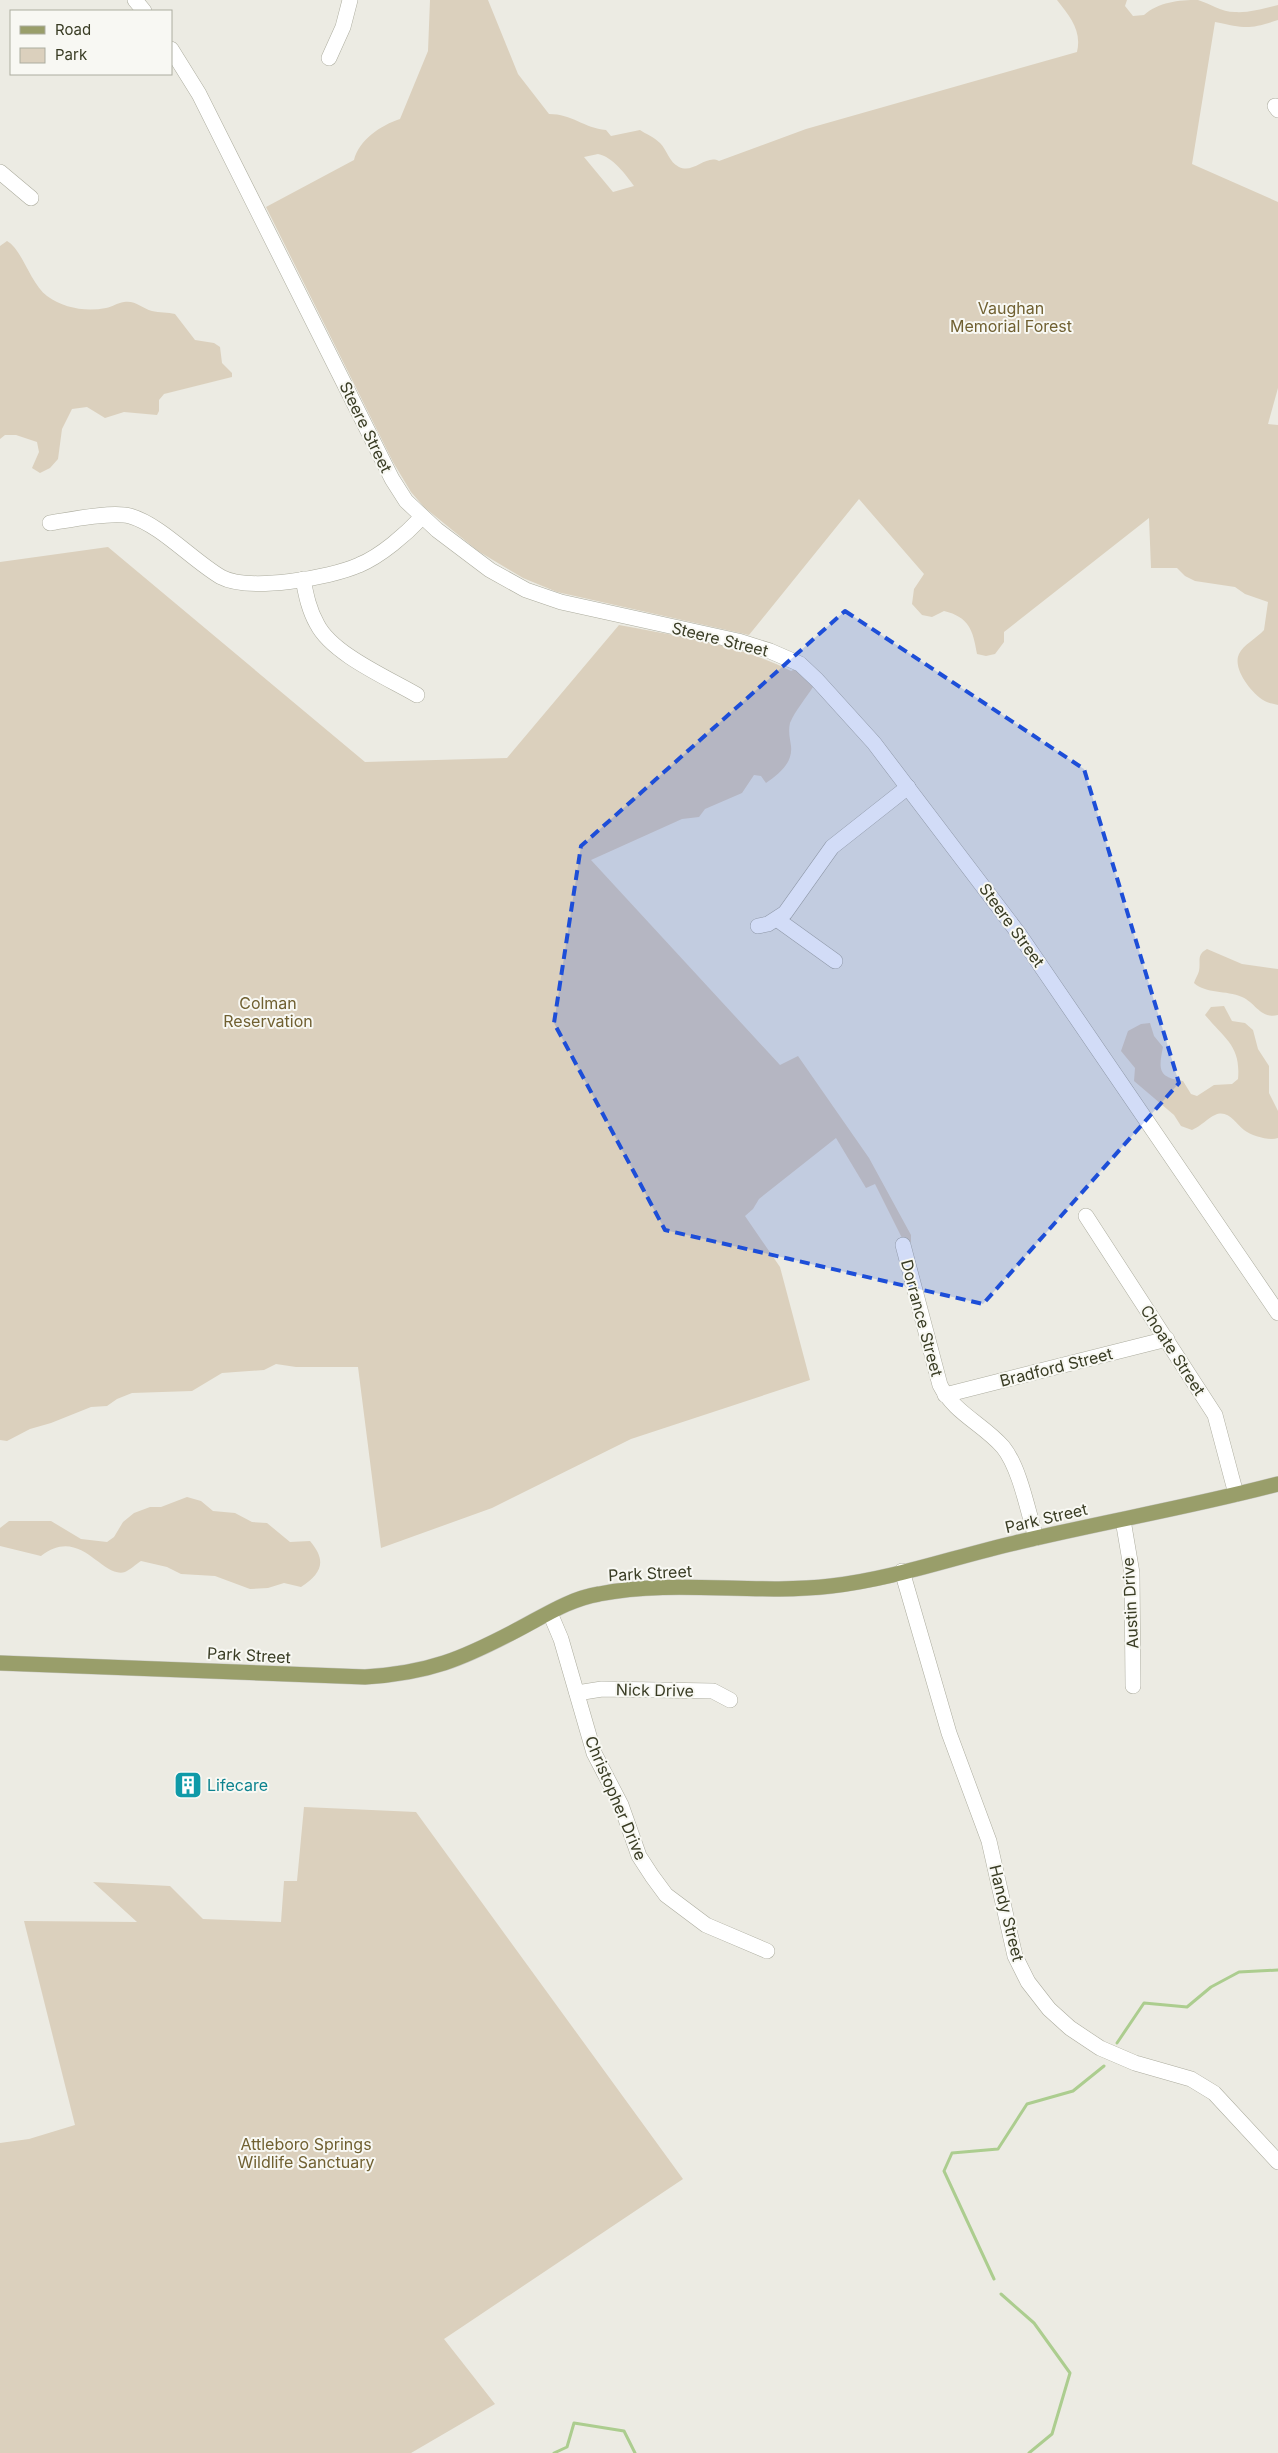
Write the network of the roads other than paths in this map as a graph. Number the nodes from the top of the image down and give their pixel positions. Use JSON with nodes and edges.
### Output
{"nodes":[{"id":1,"x":135,"y":0,"type":"edge"},
{"id":2,"x":350,"y":0,"type":"edge"},
{"id":3,"x":143,"y":10,"type":"edge"},
{"id":4,"x":172,"y":51,"type":"edge"},
{"id":5,"x":329,"y":58,"type":"dead end"},
{"id":6,"x":0,"y":172,"type":"edge"},
{"id":7,"x":31,"y":198,"type":"dead end"},
{"id":8,"x":422,"y":517,"type":"junction"},
{"id":9,"x":50,"y":523,"type":"dead end"},
{"id":10,"x":303,"y":579,"type":"junction"},
{"id":11,"x":417,"y":695,"type":"dead end"},
{"id":12,"x":908,"y":787,"type":"junction"},
{"id":13,"x":778,"y":920,"type":"junction"},
{"id":14,"x":758,"y":926,"type":"dead end"},
{"id":15,"x":835,"y":961,"type":"dead end"},
{"id":16,"x":1086,"y":1216,"type":"dead end"},
{"id":17,"x":902,"y":1245,"type":"dead end"},
{"id":18,"x":1278,"y":1313,"type":"edge"},
{"id":19,"x":1167,"y":1340,"type":"junction"},
{"id":20,"x":944,"y":1394,"type":"junction"},
{"id":21,"x":1278,"y":1484,"type":"edge"},
{"id":22,"x":1236,"y":1494,"type":"junction"},
{"id":23,"x":1123,"y":1520,"type":"junction"},
{"id":24,"x":1036,"y":1538,"type":"junction"},
{"id":25,"x":902,"y":1571,"type":"junction"},
{"id":26,"x":550,"y":1613,"type":"junction"},
{"id":27,"x":0,"y":1663,"type":"edge"},
{"id":28,"x":1133,"y":1686,"type":"dead end"},
{"id":29,"x":577,"y":1693,"type":"junction"},
{"id":30,"x":730,"y":1700,"type":"dead end"},
{"id":31,"x":768,"y":1951,"type":"dead end"},
{"id":32,"x":1278,"y":2162,"type":"edge"}],
"edges":[{"from":1,"to":3,"type":"street"},
{"from":2,"to":5,"type":"street"},
{"from":4,"to":8,"type":"street","name":"Steere Street"},
{"from":6,"to":7,"type":"street"},
{"from":8,"to":10,"type":"street"},
{"from":8,"to":12,"type":"street","name":"Steere Street"},
{"from":9,"to":10,"type":"street"},
{"from":10,"to":11,"type":"street"},
{"from":12,"to":13,"type":"street"},
{"from":12,"to":18,"type":"street","name":"Steere Street"},
{"from":13,"to":14,"type":"street"},
{"from":13,"to":15,"type":"street"},
{"from":16,"to":19,"type":"street","name":"Choate Street"},
{"from":17,"to":20,"type":"street","name":"Dorrance Street"},
{"from":19,"to":20,"type":"street","name":"Bradford Street"},
{"from":19,"to":22,"type":"street","name":"Choate Street"},
{"from":20,"to":24,"type":"street","name":"Dorrance Street"},
{"from":21,"to":22,"type":"main road","name":"Park Street"},
{"from":22,"to":23,"type":"main road","name":"Park Street"},
{"from":23,"to":24,"type":"main road","name":"Park Street"},
{"from":23,"to":28,"type":"street","name":"Austin Drive"},
{"from":24,"to":25,"type":"main road","name":"Park Street"},
{"from":25,"to":26,"type":"main road","name":"Park Street"},
{"from":25,"to":32,"type":"street","name":"Handy Street"},
{"from":26,"to":27,"type":"main road","name":"Park Street"},
{"from":26,"to":29,"type":"street","name":"Christopher Drive"},
{"from":29,"to":30,"type":"street","name":"Nick Drive"},
{"from":29,"to":31,"type":"street","name":"Christopher Drive"}]}
